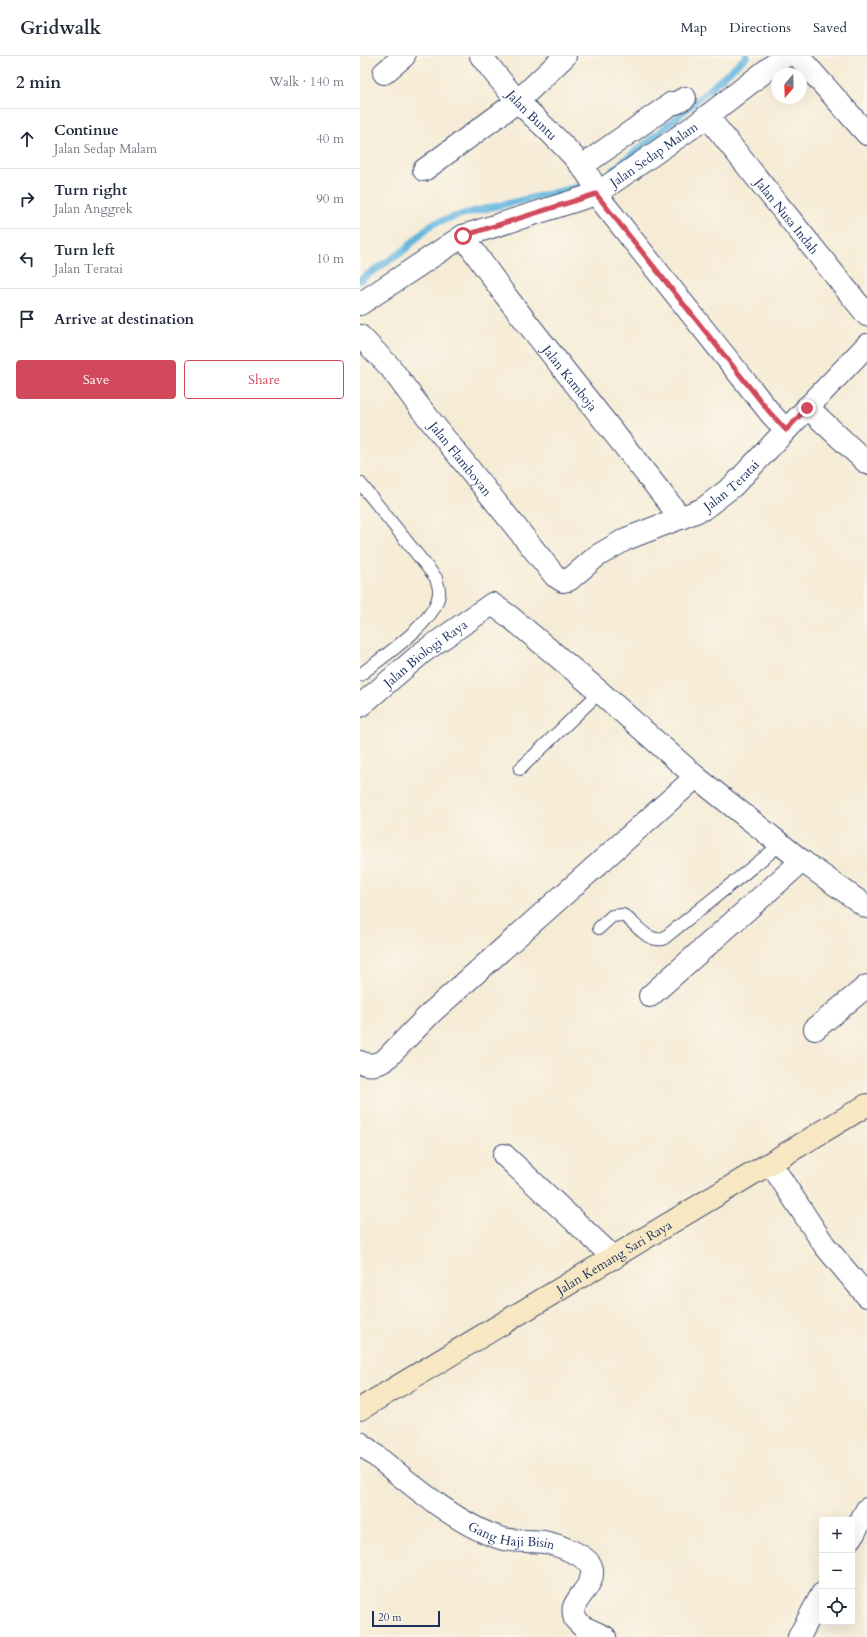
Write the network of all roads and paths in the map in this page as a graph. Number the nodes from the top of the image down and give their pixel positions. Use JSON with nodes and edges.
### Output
{"nodes":[{"id":1,"x":404,"y":56,"type":"edge"},
{"id":2,"x":481,"y":56,"type":"edge"},
{"id":3,"x":565,"y":56,"type":"edge"},
{"id":4,"x":785,"y":56,"type":"edge"},
{"id":5,"x":798,"y":56,"type":"edge"},
{"id":6,"x":384,"y":73,"type":"dead end"},
{"id":7,"x":685,"y":98,"type":"dead end"},
{"id":8,"x":518,"y":101,"type":"junction"},
{"id":9,"x":707,"y":116,"type":"junction"},
{"id":10,"x":867,"y":134,"type":"edge"},
{"id":11,"x":424,"y":170,"type":"dead end"},
{"id":12,"x":590,"y":180,"type":"junction"},
{"id":13,"x":463,"y":236,"type":"junction"},
{"id":14,"x":360,"y":304,"type":"edge"},
{"id":15,"x":867,"y":315,"type":"edge"},
{"id":16,"x":360,"y":336,"type":"edge"},
{"id":17,"x":867,"y":345,"type":"edge"},
{"id":18,"x":807,"y":408,"type":"junction"},
{"id":19,"x":786,"y":430,"type":"junction"},
{"id":20,"x":867,"y":463,"type":"edge"},
{"id":21,"x":360,"y":483,"type":"edge"},
{"id":22,"x":681,"y":518,"type":"junction"},
{"id":23,"x":563,"y":580,"type":"joint"},
{"id":24,"x":360,"y":674,"type":"edge"},
{"id":25,"x":600,"y":692,"type":"junction"},
{"id":26,"x":360,"y":706,"type":"edge"},
{"id":27,"x":520,"y":769,"type":"dead end"},
{"id":28,"x":696,"y":777,"type":"junction"},
{"id":29,"x":781,"y":844,"type":"junction"},
{"id":30,"x":802,"y":861,"type":"junction"},
{"id":31,"x":867,"y":907,"type":"edge"},
{"id":32,"x":599,"y":928,"type":"dead end"},
{"id":33,"x":867,"y":986,"type":"edge"},
{"id":34,"x":650,"y":996,"type":"dead end"},
{"id":35,"x":815,"y":1029,"type":"dead end"},
{"id":36,"x":360,"y":1062,"type":"edge"},
{"id":37,"x":867,"y":1105,"type":"edge"},
{"id":38,"x":504,"y":1155,"type":"dead end"},
{"id":39,"x":771,"y":1164,"type":"junction"},
{"id":40,"x":614,"y":1258,"type":"junction"},
{"id":41,"x":867,"y":1296,"type":"edge"},
{"id":42,"x":360,"y":1409,"type":"edge"},
{"id":43,"x":360,"y":1443,"type":"edge"},
{"id":44,"x":867,"y":1509,"type":"edge"},
{"id":45,"x":855,"y":1531,"type":"edge"},
{"id":46,"x":819,"y":1600,"type":"edge"},
{"id":47,"x":605,"y":1637,"type":"edge"},
{"id":48,"x":799,"y":1637,"type":"edge"}],
"edges":[{"from":1,"to":6,"type":"street"},
{"from":2,"to":8,"type":"street","name":"Jalan Buntu"},
{"from":3,"to":8,"type":"street"},
{"from":4,"to":9,"type":"street","name":"Jalan Sedap Malam"},
{"from":5,"to":10,"type":"street"},
{"from":7,"to":12,"type":"street"},
{"from":8,"to":11,"type":"street"},
{"from":8,"to":12,"type":"street","name":"Jalan Buntu"},
{"from":9,"to":12,"type":"street","name":"Jalan Sedap Malam"},
{"from":9,"to":15,"type":"street","name":"Jalan Nusa Indah"},
{"from":12,"to":13,"type":"street","name":"Jalan Sedap Malam"},
{"from":12,"to":19,"type":"street","name":"Jalan Buntu"},
{"from":13,"to":14,"type":"street","name":"Jalan Sedap Malam"},
{"from":13,"to":22,"type":"street","name":"Jalan Kamboja"},
{"from":16,"to":23,"type":"street","name":"Jalan Flamboyan"},
{"from":17,"to":18,"type":"street","name":"Jalan Teratai"},
{"from":18,"to":19,"type":"street","name":"Jalan Teratai"},
{"from":18,"to":20,"type":"street"},
{"from":19,"to":22,"type":"street","name":"Jalan Teratai"},
{"from":21,"to":24,"type":"lane"},
{"from":22,"to":23,"type":"street","name":"Jalan Teratai"},
{"from":25,"to":26,"type":"street","name":"Jalan Biologi Raya"},
{"from":25,"to":27,"type":"lane"},
{"from":25,"to":28,"type":"street"},
{"from":28,"to":29,"type":"street"},
{"from":28,"to":36,"type":"street"},
{"from":29,"to":30,"type":"street"},
{"from":29,"to":32,"type":"lane"},
{"from":30,"to":31,"type":"street"},
{"from":30,"to":34,"type":"street"},
{"from":33,"to":35,"type":"street"},
{"from":37,"to":39,"type":"main road","name":"Jalan Kemang Sari Raya"},
{"from":38,"to":40,"type":"street"},
{"from":39,"to":40,"type":"main road","name":"Jalan Kemang Sari Raya"},
{"from":39,"to":41,"type":"street"},
{"from":40,"to":42,"type":"main road","name":"Jalan Kemang Sari Raya"},
{"from":43,"to":47,"type":"street","name":"Gang Haji Bisin"},
{"from":44,"to":45,"type":"street"},
{"from":46,"to":48,"type":"street"}]}
